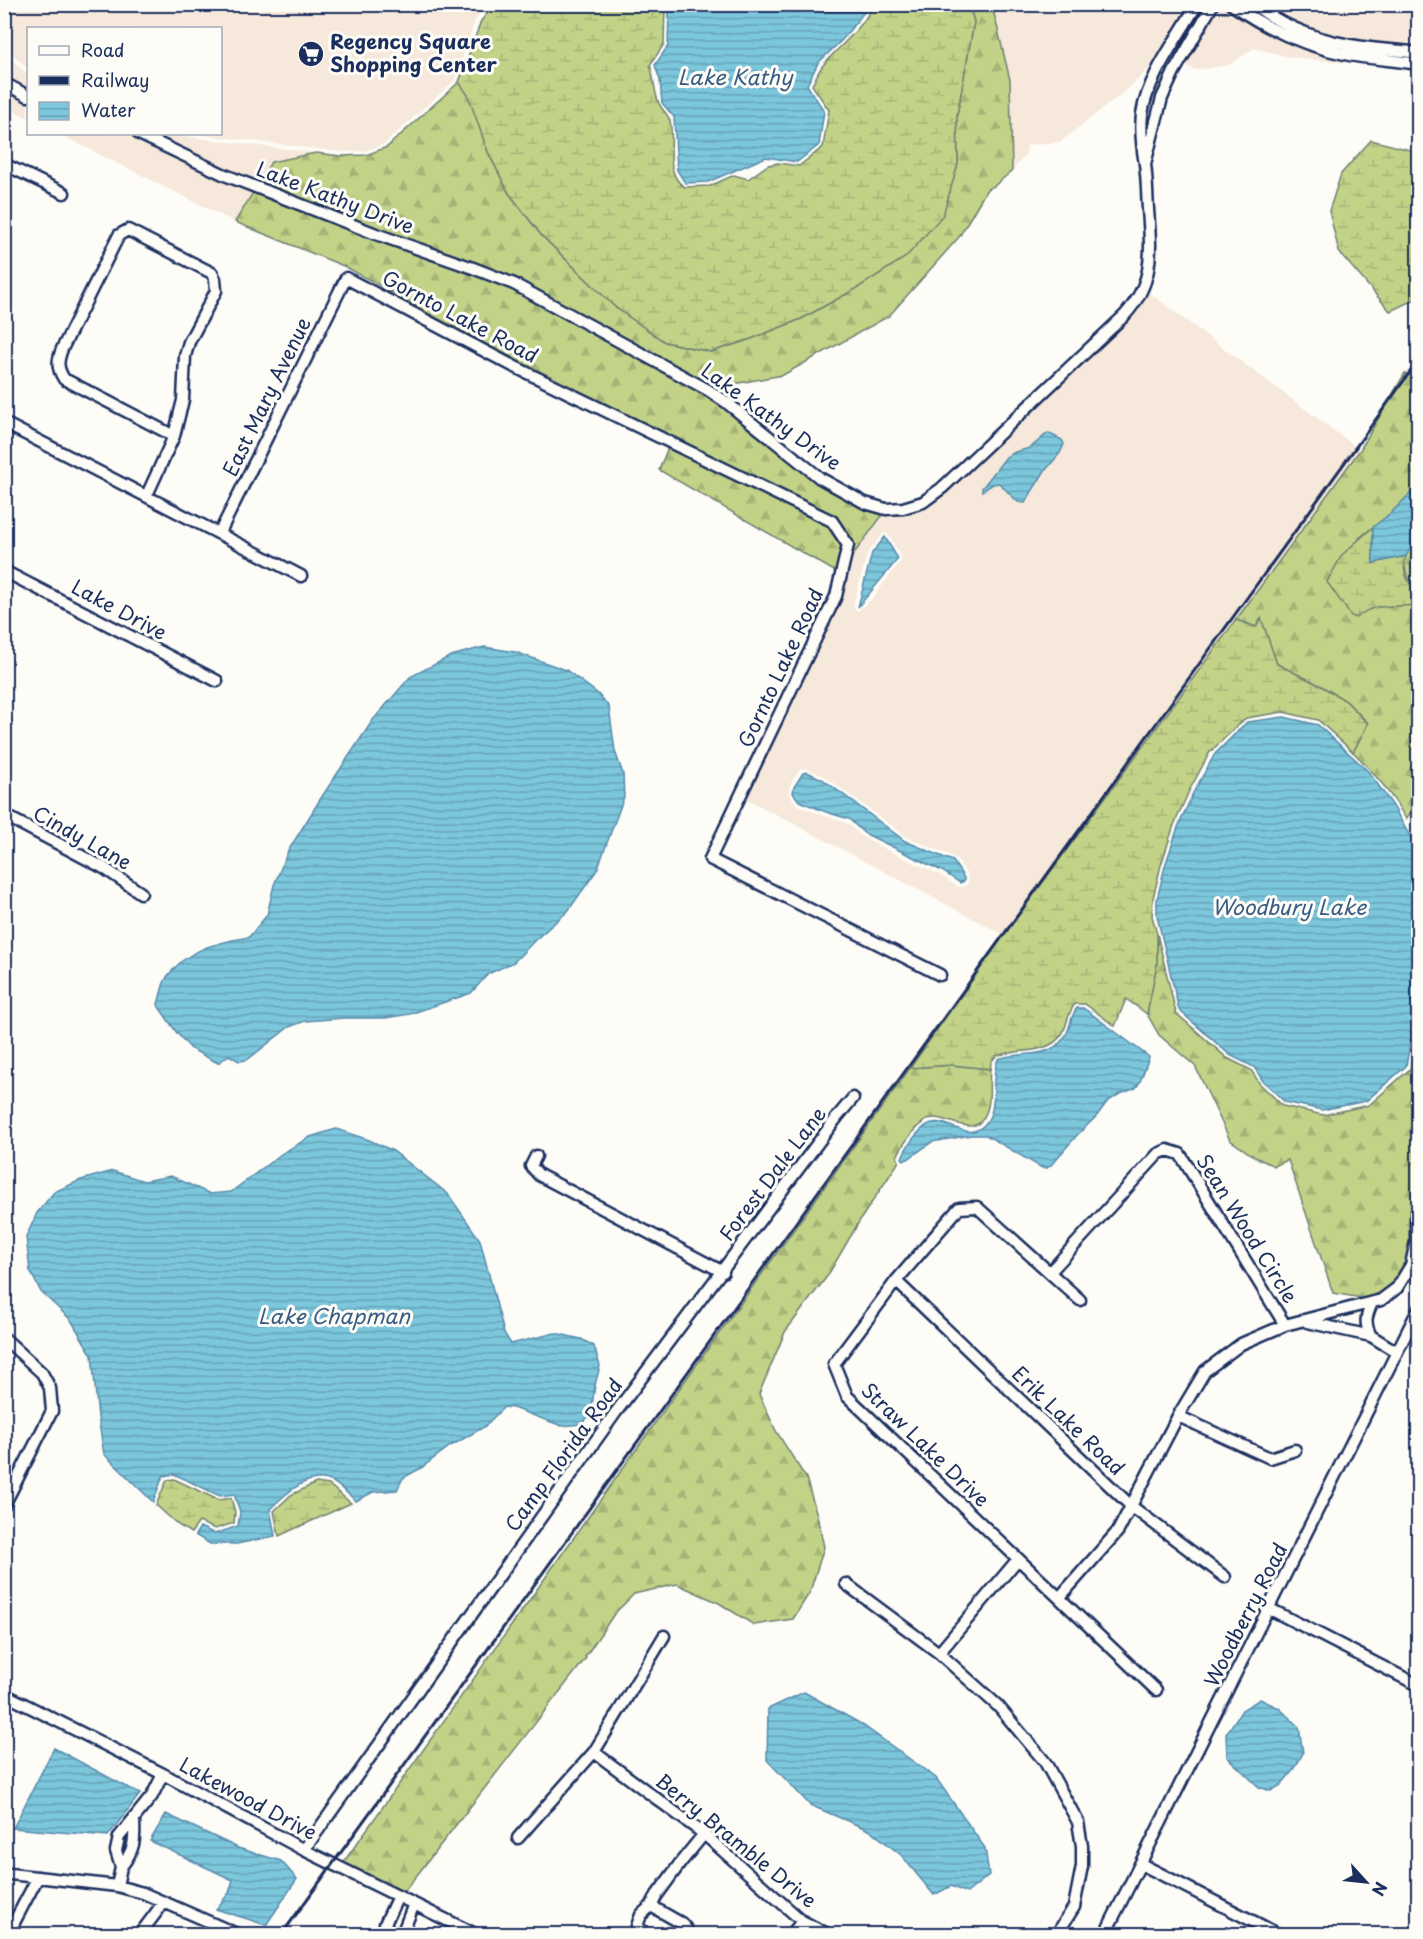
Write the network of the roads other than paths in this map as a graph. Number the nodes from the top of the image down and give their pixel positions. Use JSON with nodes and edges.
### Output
{"nodes":[{"id":1,"x":1197,"y":4,"type":"edge"},
{"id":2,"x":1213,"y":4,"type":"edge"},
{"id":3,"x":1231,"y":4,"type":"edge"},
{"id":4,"x":1253,"y":4,"type":"edge"},
{"id":5,"x":1419,"y":54,"type":"edge"},
{"id":6,"x":1419,"y":64,"type":"edge"},
{"id":7,"x":4,"y":82,"type":"edge"},
{"id":8,"x":27,"y":95,"type":"edge"},
{"id":9,"x":141,"y":135,"type":"edge"},
{"id":10,"x":4,"y":164,"type":"edge"},
{"id":11,"x":1145,"y":165,"type":"junction"},
{"id":12,"x":64,"y":193,"type":"dead end"},
{"id":13,"x":346,"y":278,"type":"joint"},
{"id":14,"x":4,"y":423,"type":"edge"},
{"id":15,"x":174,"y":435,"type":"junction"},
{"id":16,"x":147,"y":495,"type":"junction"},
{"id":17,"x":220,"y":532,"type":"junction"},
{"id":18,"x":4,"y":571,"type":"edge"},
{"id":19,"x":301,"y":576,"type":"dead end"},
{"id":20,"x":217,"y":681,"type":"dead end"},
{"id":21,"x":4,"y":815,"type":"edge"},
{"id":22,"x":141,"y":893,"type":"dead end"},
{"id":23,"x":940,"y":975,"type":"dead end"},
{"id":24,"x":853,"y":1098,"type":"dead end"},
{"id":25,"x":536,"y":1156,"type":"dead end"},
{"id":26,"x":1419,"y":1211,"type":"edge"},
{"id":27,"x":723,"y":1272,"type":"junction"},
{"id":28,"x":1050,"y":1272,"type":"junction"},
{"id":29,"x":896,"y":1281,"type":"junction"},
{"id":30,"x":1080,"y":1300,"type":"dead end"},
{"id":31,"x":1372,"y":1303,"type":"junction"},
{"id":32,"x":1419,"y":1310,"type":"edge"},
{"id":33,"x":1299,"y":1322,"type":"junction"},
{"id":34,"x":1285,"y":1325,"type":"junction"},
{"id":35,"x":1371,"y":1336,"type":"junction"},
{"id":36,"x":4,"y":1338,"type":"edge"},
{"id":37,"x":1397,"y":1352,"type":"junction"},
{"id":38,"x":1178,"y":1416,"type":"junction"},
{"id":39,"x":1295,"y":1450,"type":"dead end"},
{"id":40,"x":4,"y":1505,"type":"edge"},
{"id":41,"x":1131,"y":1506,"type":"junction"},
{"id":42,"x":1018,"y":1559,"type":"junction"},
{"id":43,"x":1225,"y":1577,"type":"dead end"},
{"id":44,"x":846,"y":1584,"type":"dead end"},
{"id":45,"x":1060,"y":1597,"type":"junction"},
{"id":46,"x":1270,"y":1609,"type":"junction"},
{"id":47,"x":664,"y":1636,"type":"dead end"},
{"id":48,"x":939,"y":1653,"type":"junction"},
{"id":49,"x":1419,"y":1685,"type":"edge"},
{"id":50,"x":1156,"y":1690,"type":"dead end"},
{"id":51,"x":4,"y":1694,"type":"edge"},
{"id":52,"x":594,"y":1752,"type":"junction"},
{"id":53,"x":163,"y":1774,"type":"junction"},
{"id":54,"x":134,"y":1818,"type":"junction"},
{"id":55,"x":704,"y":1834,"type":"junction"},
{"id":56,"x":518,"y":1838,"type":"dead end"},
{"id":57,"x":304,"y":1850,"type":"junction"},
{"id":58,"x":1141,"y":1864,"type":"junction"},
{"id":59,"x":121,"y":1867,"type":"junction"},
{"id":60,"x":10,"y":1874,"type":"dead end"},
{"id":61,"x":38,"y":1877,"type":"junction"},
{"id":62,"x":117,"y":1886,"type":"junction"},
{"id":63,"x":398,"y":1896,"type":"junction"},
{"id":64,"x":164,"y":1902,"type":"junction"},
{"id":65,"x":414,"y":1904,"type":"junction"},
{"id":66,"x":651,"y":1906,"type":"junction"},
{"id":67,"x":802,"y":1921,"type":"junction"},
{"id":68,"x":214,"y":1929,"type":"edge"},
{"id":69,"x":8,"y":1935,"type":"edge"},
{"id":70,"x":140,"y":1935,"type":"edge"},
{"id":71,"x":237,"y":1935,"type":"edge"},
{"id":72,"x":384,"y":1935,"type":"edge"},
{"id":73,"x":402,"y":1935,"type":"edge"},
{"id":74,"x":475,"y":1935,"type":"edge"},
{"id":75,"x":646,"y":1935,"type":"edge"},
{"id":76,"x":687,"y":1935,"type":"edge"},
{"id":77,"x":792,"y":1935,"type":"edge"},
{"id":78,"x":827,"y":1935,"type":"edge"},
{"id":79,"x":1057,"y":1935,"type":"edge"},
{"id":80,"x":1105,"y":1935,"type":"edge"},
{"id":81,"x":1278,"y":1935,"type":"edge"}],
"edges":[{"from":1,"to":11,"type":"street","name":"Lake Kathy Drive"},
{"from":2,"to":11,"type":"street","name":"Lake Kathy Drive"},
{"from":3,"to":6,"type":"street"},
{"from":4,"to":5,"type":"street"},
{"from":7,"to":8,"type":"street"},
{"from":9,"to":11,"type":"street","name":"Lake Kathy Drive"},
{"from":10,"to":12,"type":"street"},
{"from":13,"to":17,"type":"street","name":"East Mary Avenue"},
{"from":13,"to":23,"type":"street","name":"Gornto Lake Road"},
{"from":14,"to":16,"type":"street"},
{"from":15,"to":15,"type":"street"},
{"from":15,"to":16,"type":"street"},
{"from":16,"to":17,"type":"street"},
{"from":17,"to":19,"type":"street"},
{"from":18,"to":20,"type":"street","name":"Lake Drive"},
{"from":21,"to":22,"type":"street","name":"Cindy Lane"},
{"from":24,"to":27,"type":"street","name":"Forest Dale Lane"},
{"from":25,"to":27,"type":"street"},
{"from":26,"to":31,"type":"street"},
{"from":27,"to":57,"type":"street","name":"Camp Florida Road"},
{"from":28,"to":29,"type":"street","name":"Straw Lake Drive"},
{"from":28,"to":30,"type":"street","name":"Straw Lake Drive"},
{"from":28,"to":34,"type":"street","name":"Sean Wood Circle"},
{"from":29,"to":41,"type":"street","name":"Erik Lake Road"},
{"from":29,"to":42,"type":"street","name":"Straw Lake Drive"},
{"from":31,"to":33,"type":"street"},
{"from":31,"to":35,"type":"street"},
{"from":32,"to":37,"type":"street","name":"Woodberry Road"},
{"from":33,"to":34,"type":"street"},
{"from":33,"to":35,"type":"street"},
{"from":34,"to":38,"type":"street"},
{"from":35,"to":37,"type":"street"},
{"from":36,"to":40,"type":"street"},
{"from":37,"to":46,"type":"street","name":"Woodberry Road"},
{"from":38,"to":39,"type":"street"},
{"from":38,"to":41,"type":"street"},
{"from":41,"to":43,"type":"street","name":"Erik Lake Road"},
{"from":41,"to":45,"type":"street"},
{"from":42,"to":45,"type":"street","name":"Straw Lake Drive"},
{"from":42,"to":48,"type":"street"},
{"from":44,"to":48,"type":"street"},
{"from":45,"to":50,"type":"street","name":"Straw Lake Drive"},
{"from":46,"to":49,"type":"street"},
{"from":46,"to":58,"type":"street","name":"Woodberry Road"},
{"from":47,"to":52,"type":"street"},
{"from":48,"to":79,"type":"street"},
{"from":51,"to":53,"type":"street","name":"Lakewood Drive"},
{"from":52,"to":55,"type":"street","name":"Berry Bramble Drive"},
{"from":52,"to":56,"type":"street"},
{"from":53,"to":54,"type":"street"},
{"from":53,"to":57,"type":"street","name":"Lakewood Drive"},
{"from":54,"to":59,"type":"street"},
{"from":54,"to":59,"type":"street"},
{"from":55,"to":66,"type":"street"},
{"from":55,"to":67,"type":"street","name":"Berry Bramble Drive"},
{"from":57,"to":63,"type":"street","name":"Lakewood Drive"},
{"from":58,"to":80,"type":"street","name":"Woodberry Road"},
{"from":58,"to":81,"type":"street"},
{"from":59,"to":62,"type":"street"},
{"from":60,"to":61,"type":"street"},
{"from":61,"to":62,"type":"street"},
{"from":61,"to":69,"type":"street"},
{"from":62,"to":64,"type":"street"},
{"from":63,"to":65,"type":"street","name":"Lakewood Drive"},
{"from":63,"to":72,"type":"street"},
{"from":64,"to":68,"type":"street"},
{"from":64,"to":70,"type":"street"},
{"from":65,"to":73,"type":"street"},
{"from":65,"to":74,"type":"street","name":"Lakewood Drive"},
{"from":66,"to":75,"type":"street"},
{"from":66,"to":76,"type":"street"},
{"from":67,"to":77,"type":"street"},
{"from":67,"to":78,"type":"street","name":"Berry Bramble Drive"},
{"from":68,"to":71,"type":"street"}]}
